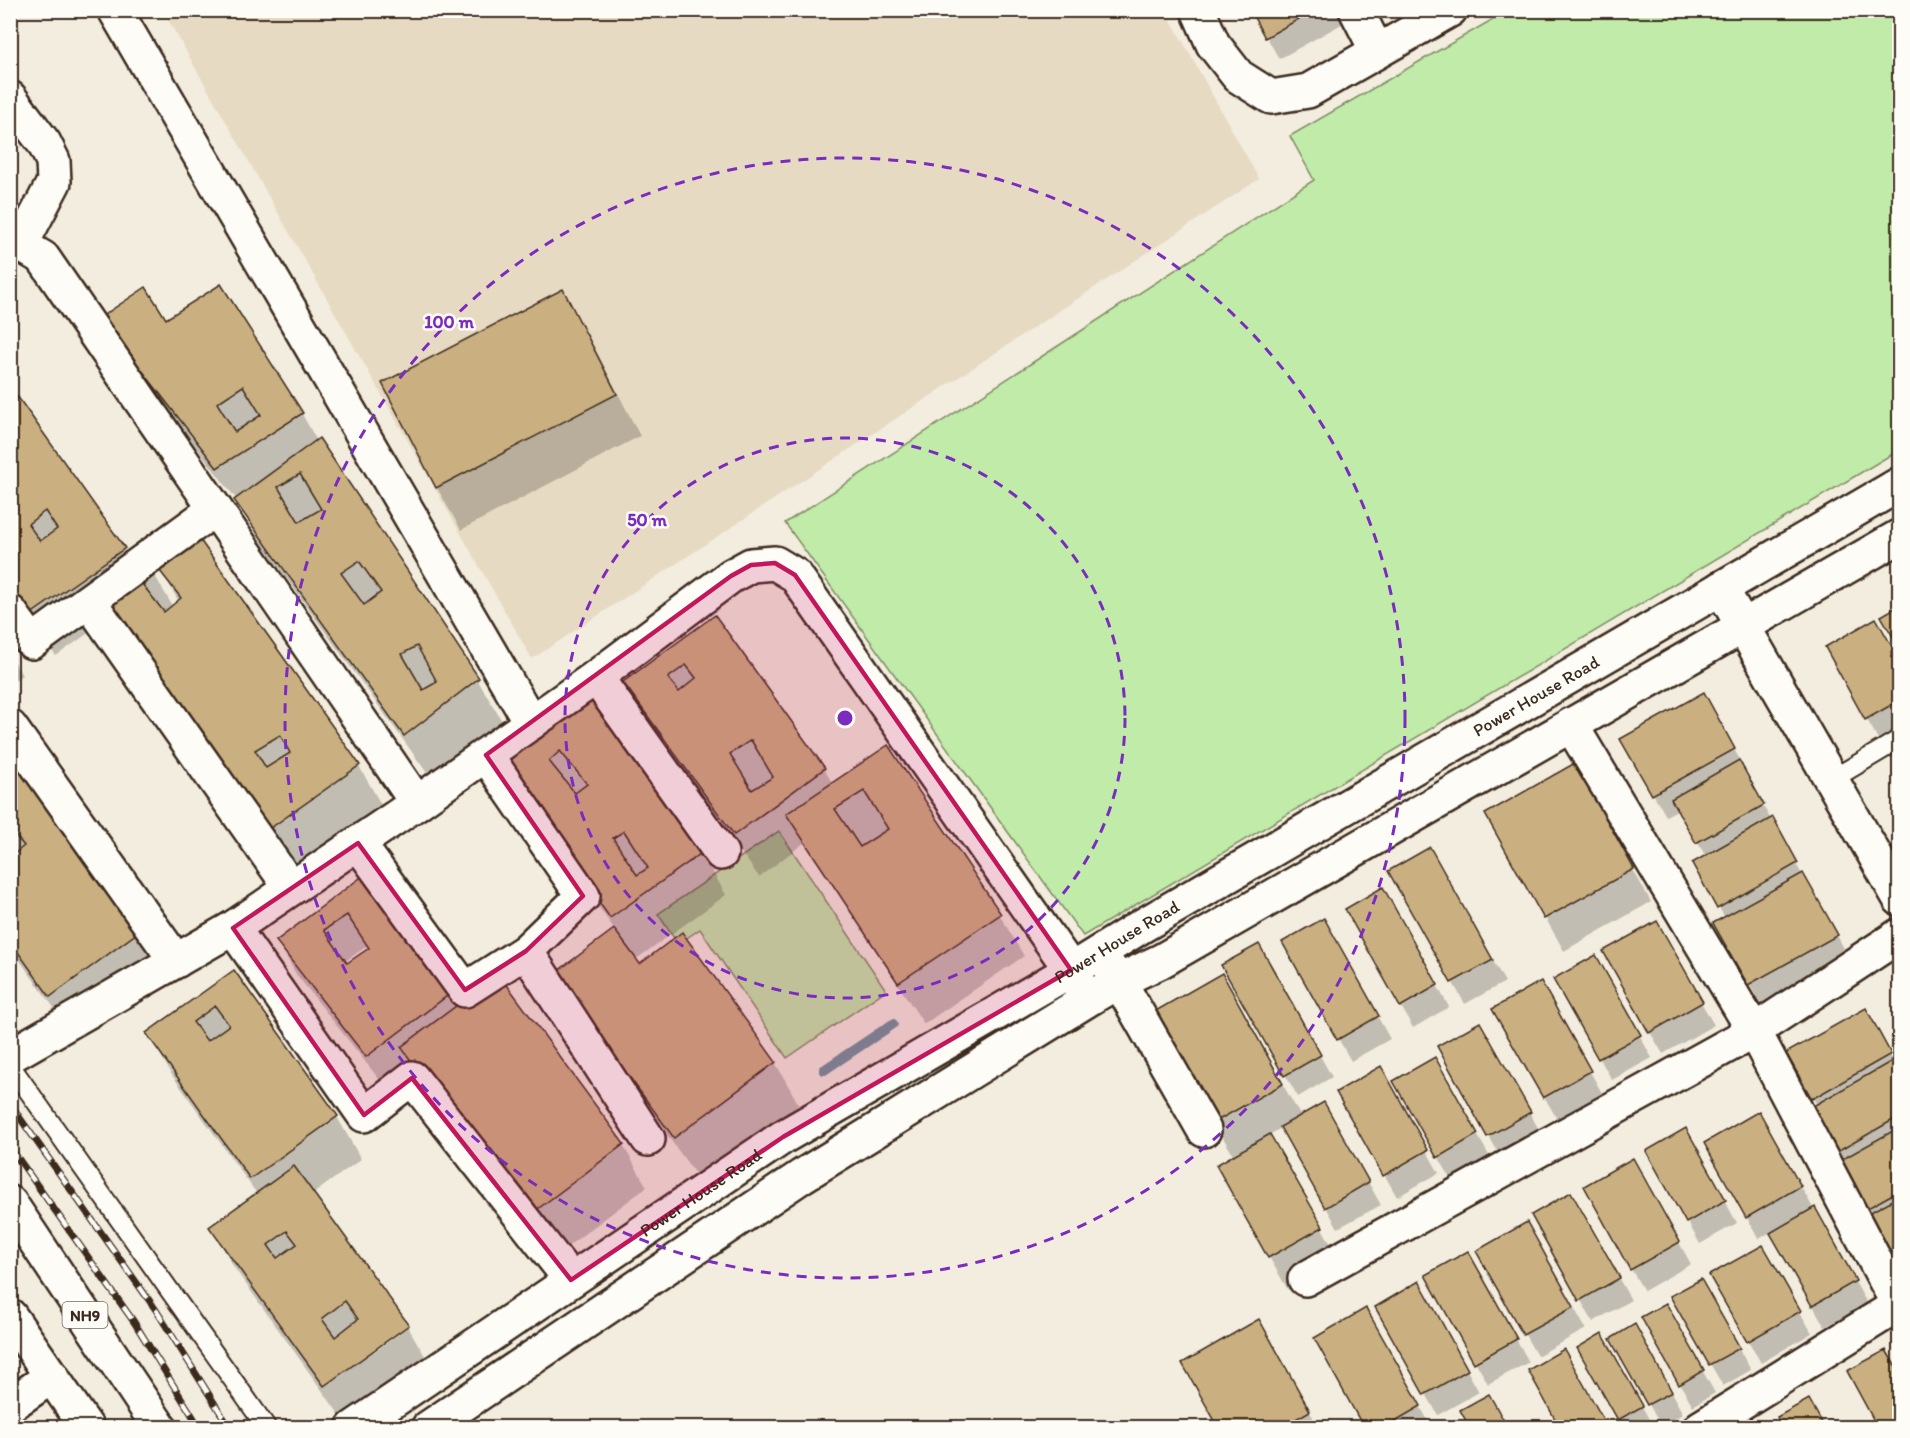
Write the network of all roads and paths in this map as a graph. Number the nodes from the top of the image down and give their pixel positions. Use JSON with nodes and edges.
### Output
{"nodes":[{"id":1,"x":115,"y":10,"type":"edge"},
{"id":2,"x":1198,"y":10,"type":"edge"},
{"id":3,"x":1356,"y":10,"type":"edge"},
{"id":4,"x":1450,"y":10,"type":"edge"},
{"id":5,"x":1377,"y":51,"type":"junction"},
{"id":6,"x":10,"y":98,"type":"edge"},
{"id":7,"x":16,"y":246,"type":"edge"},
{"id":8,"x":1899,"y":484,"type":"edge"},
{"id":9,"x":215,"y":508,"type":"junction"},
{"id":10,"x":1899,"y":536,"type":"edge"},
{"id":11,"x":1721,"y":588,"type":"junction"},
{"id":12,"x":89,"y":601,"type":"junction"},
{"id":13,"x":10,"y":612,"type":"edge"},
{"id":14,"x":1743,"y":626,"type":"junction"},
{"id":15,"x":21,"y":649,"type":"edge"},
{"id":16,"x":596,"y":677,"type":"junction"},
{"id":17,"x":531,"y":723,"type":"junction"},
{"id":18,"x":1571,"y":725,"type":"junction"},
{"id":19,"x":10,"y":727,"type":"edge"},
{"id":20,"x":1899,"y":739,"type":"edge"},
{"id":21,"x":486,"y":754,"type":"junction"},
{"id":22,"x":1831,"y":780,"type":"junction"},
{"id":23,"x":417,"y":803,"type":"junction"},
{"id":24,"x":358,"y":843,"type":"junction"},
{"id":25,"x":721,"y":853,"type":"dead end"},
{"id":26,"x":291,"y":888,"type":"junction"},
{"id":27,"x":1899,"y":899,"type":"edge"},
{"id":28,"x":233,"y":928,"type":"junction"},
{"id":29,"x":1899,"y":935,"type":"edge"},
{"id":30,"x":526,"y":951,"type":"junction"},
{"id":31,"x":1100,"y":952,"type":"junction"},
{"id":32,"x":176,"y":961,"type":"junction"},
{"id":33,"x":1071,"y":970,"type":"junction"},
{"id":34,"x":1119,"y":981,"type":"junction"},
{"id":35,"x":1087,"y":1000,"type":"junction"},
{"id":36,"x":1754,"y":1031,"type":"junction"},
{"id":37,"x":10,"y":1056,"type":"edge"},
{"id":38,"x":10,"y":1065,"type":"edge"},
{"id":39,"x":1204,"y":1130,"type":"dead end"},
{"id":40,"x":648,"y":1139,"type":"dead end"},
{"id":41,"x":10,"y":1203,"type":"edge"},
{"id":42,"x":1305,"y":1279,"type":"dead end"},
{"id":43,"x":571,"y":1280,"type":"junction"},
{"id":44,"x":1899,"y":1306,"type":"edge"},
{"id":45,"x":14,"y":1330,"type":"edge"},
{"id":46,"x":52,"y":1376,"type":"junction"},
{"id":47,"x":10,"y":1405,"type":"edge"},
{"id":48,"x":87,"y":1428,"type":"edge"},
{"id":49,"x":160,"y":1428,"type":"edge"},
{"id":50,"x":267,"y":1428,"type":"edge"},
{"id":51,"x":353,"y":1428,"type":"edge"},
{"id":52,"x":428,"y":1428,"type":"edge"},
{"id":53,"x":1700,"y":1428,"type":"edge"}],
"edges":[{"from":1,"to":17,"type":"main road"},
{"from":2,"to":5,"type":"main road"},
{"from":3,"to":5,"type":"main road"},
{"from":4,"to":5,"type":"main road"},
{"from":6,"to":7,"type":"main road"},
{"from":7,"to":9,"type":"main road"},
{"from":8,"to":11,"type":"main road","name":"Power House Road"},
{"from":9,"to":12,"type":"main road"},
{"from":9,"to":23,"type":"main road"},
{"from":10,"to":14,"type":"main road","name":"Power House Road"},
{"from":11,"to":14,"type":"main road"},
{"from":11,"to":31,"type":"main road","name":"Power House Road"},
{"from":12,"to":15,"type":"main road"},
{"from":12,"to":26,"type":"main road"},
{"from":13,"to":15,"type":"main road"},
{"from":14,"to":18,"type":"main road","name":"Power House Road"},
{"from":14,"to":22,"type":"main road"},
{"from":16,"to":17,"type":"main road"},
{"from":16,"to":25,"type":"main road"},
{"from":16,"to":33,"type":"main road"},
{"from":17,"to":21,"type":"main road"},
{"from":18,"to":34,"type":"main road","name":"Power House Road"},
{"from":18,"to":36,"type":"main road"},
{"from":19,"to":32,"type":"main road"},
{"from":20,"to":22,"type":"lane"},
{"from":21,"to":23,"type":"main road"},
{"from":21,"to":30,"type":"main road"},
{"from":22,"to":27,"type":"main road"},
{"from":23,"to":24,"type":"main road"},
{"from":24,"to":26,"type":"main road"},
{"from":24,"to":30,"type":"main road"},
{"from":26,"to":28,"type":"main road"},
{"from":28,"to":32,"type":"main road"},
{"from":28,"to":43,"type":"main road"},
{"from":29,"to":36,"type":"main road"},
{"from":30,"to":40,"type":"main road"},
{"from":31,"to":33,"type":"main road","name":"Power House Road"},
{"from":31,"to":34,"type":"main road"},
{"from":32,"to":37,"type":"main road"},
{"from":33,"to":35,"type":"main road"},
{"from":33,"to":43,"type":"main road","name":"Power House Road"},
{"from":34,"to":35,"type":"main road","name":"Power House Road"},
{"from":34,"to":39,"type":"main road"},
{"from":35,"to":52,"type":"main road","name":"Power House Road"},
{"from":36,"to":42,"type":"main road"},
{"from":36,"to":44,"type":"main road"},
{"from":38,"to":50,"type":"lane"},
{"from":41,"to":49,"type":"main road","number":"NH9"},
{"from":43,"to":51,"type":"main road","name":"Power House Road"},
{"from":44,"to":53,"type":"main road"},
{"from":45,"to":46,"type":"main road"},
{"from":46,"to":47,"type":"main road"},
{"from":46,"to":48,"type":"main road"}]}
